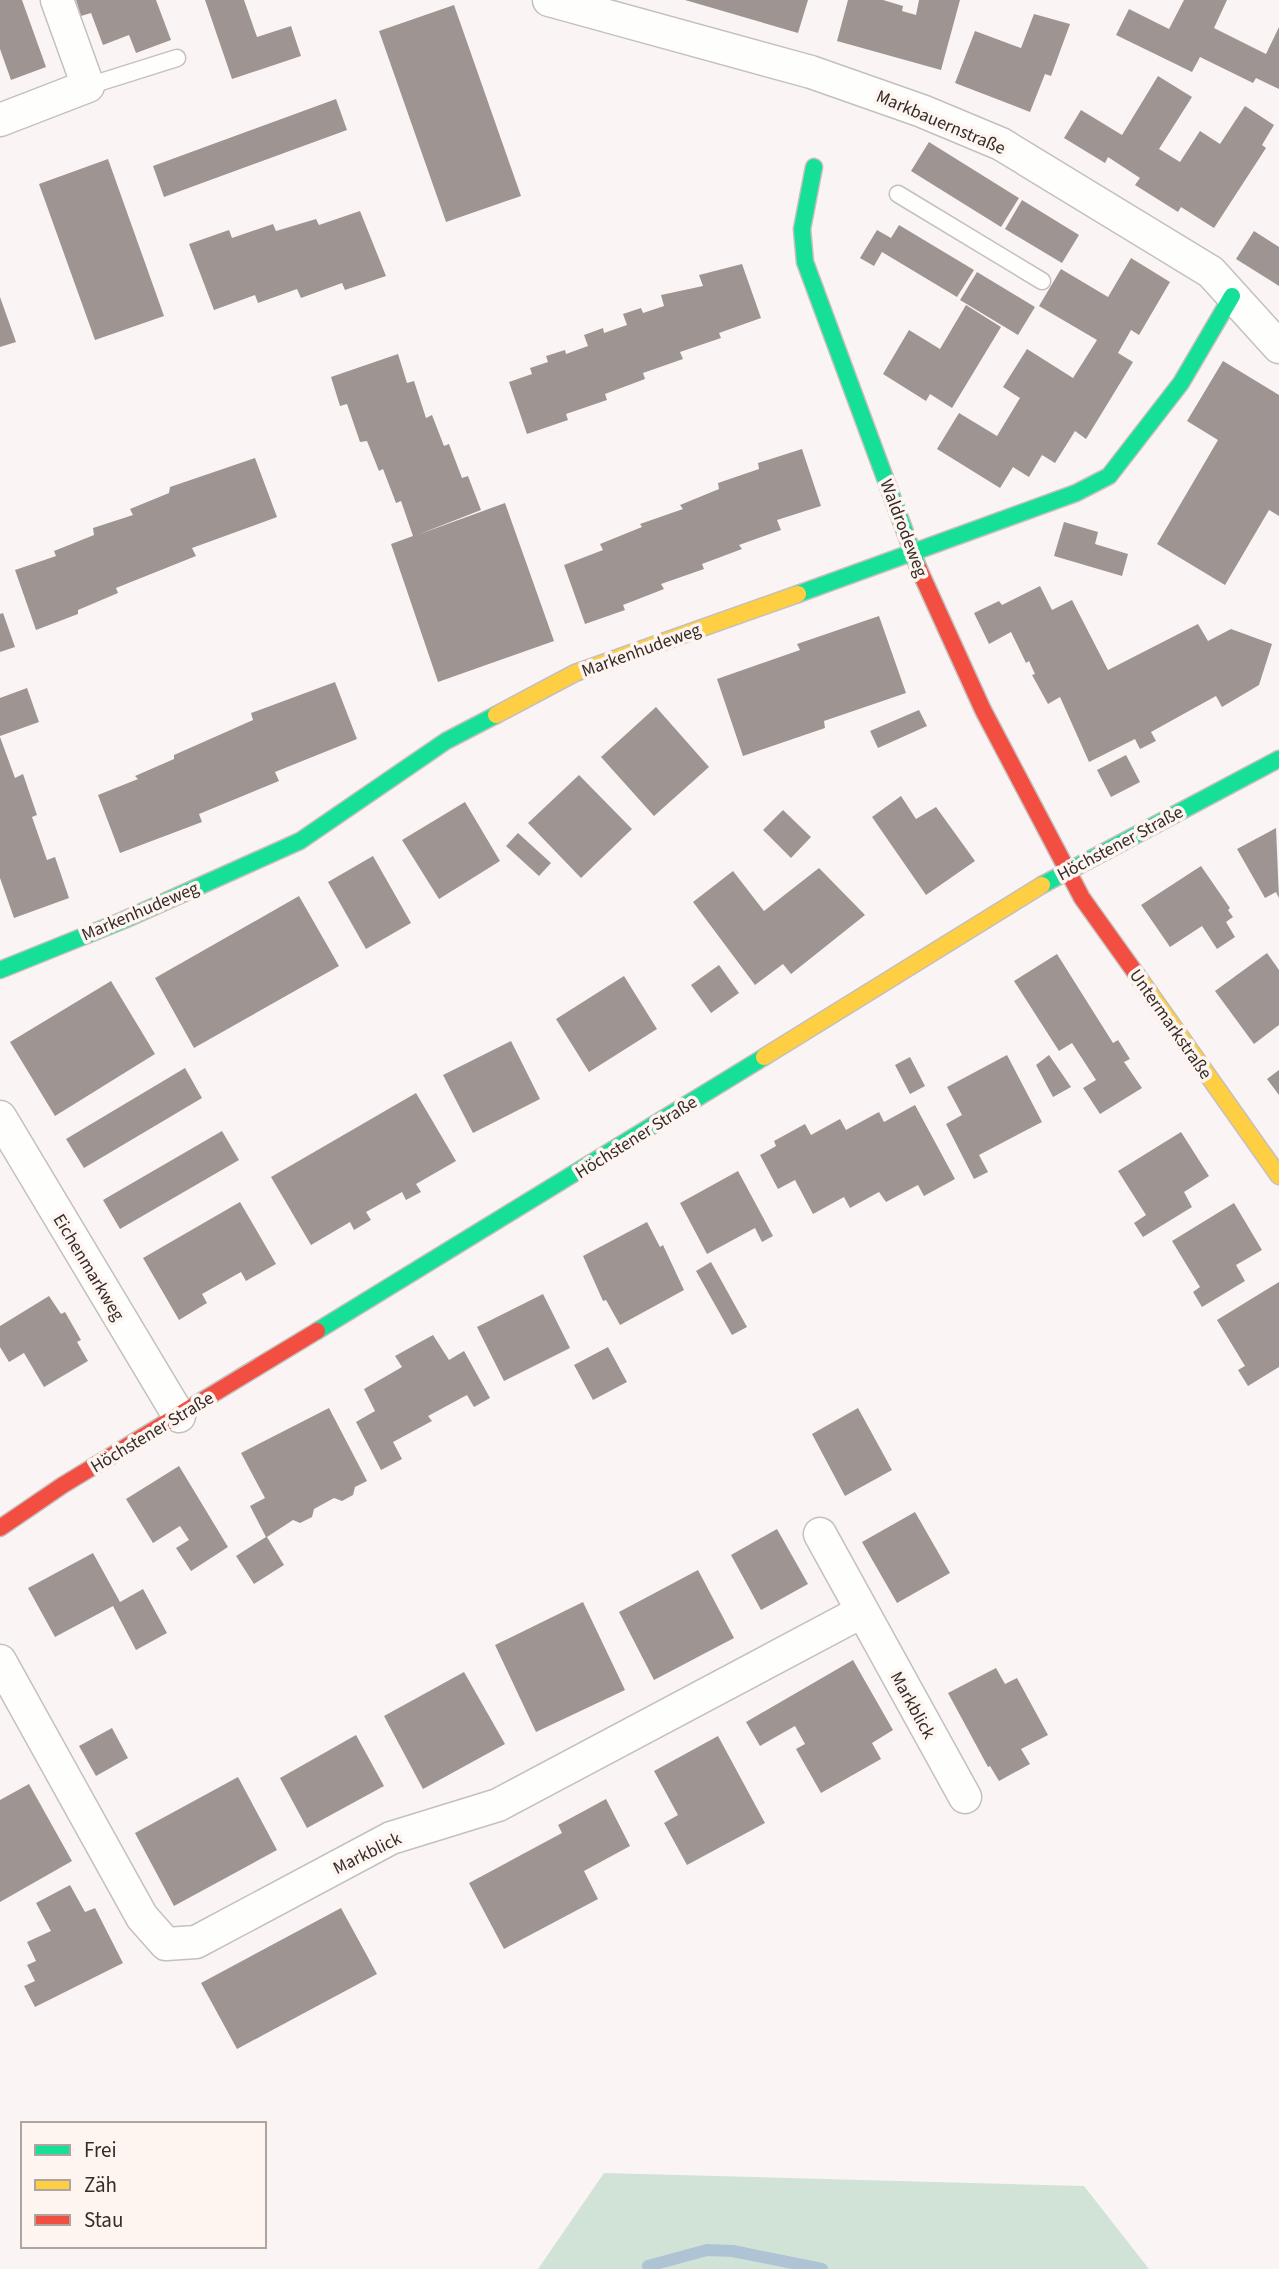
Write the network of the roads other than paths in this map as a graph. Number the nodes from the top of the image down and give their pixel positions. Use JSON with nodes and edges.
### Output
{"nodes":[{"id":1,"x":57,"y":0,"type":"edge"},
{"id":2,"x":549,"y":0,"type":"edge"},
{"id":3,"x":177,"y":58,"type":"dead end"},
{"id":4,"x":88,"y":86,"type":"junction"},
{"id":5,"x":0,"y":120,"type":"edge"},
{"id":6,"x":814,"y":167,"type":"dead end"},
{"id":7,"x":898,"y":194,"type":"dead end"},
{"id":8,"x":1042,"y":281,"type":"dead end"},
{"id":9,"x":1232,"y":296,"type":"junction"},
{"id":10,"x":1279,"y":347,"type":"edge"},
{"id":11,"x":912,"y":554,"type":"junction"},
{"id":12,"x":1279,"y":760,"type":"edge"},
{"id":13,"x":1067,"y":870,"type":"junction"},
{"id":14,"x":0,"y":970,"type":"edge"},
{"id":15,"x":0,"y":1117,"type":"edge"},
{"id":16,"x":1279,"y":1176,"type":"edge"},
{"id":17,"x":178,"y":1416,"type":"junction"},
{"id":18,"x":0,"y":1528,"type":"edge"},
{"id":19,"x":820,"y":1534,"type":"dead end"},
{"id":20,"x":861,"y":1612,"type":"junction"},
{"id":21,"x":0,"y":1661,"type":"edge"},
{"id":22,"x":965,"y":1797,"type":"dead end"}],
"edges":[{"from":1,"to":4,"type":"street"},
{"from":2,"to":9,"type":"street","name":"Markbauernstraße"},
{"from":3,"to":4,"type":"lane"},
{"from":4,"to":5,"type":"street"},
{"from":6,"to":11,"type":"street","name":"Waldrodeweg"},
{"from":7,"to":8,"type":"lane"},
{"from":9,"to":10,"type":"street","name":"Markbauernstraße"},
{"from":9,"to":11,"type":"street","name":"Markenhudeweg"},
{"from":11,"to":13,"type":"street","name":"Waldrodeweg"},
{"from":11,"to":14,"type":"street","name":"Markenhudeweg"},
{"from":12,"to":13,"type":"street","name":"Höchstener Straße"},
{"from":13,"to":16,"type":"street","name":"Untermarkstraße"},
{"from":13,"to":17,"type":"street","name":"Höchstener Straße"},
{"from":15,"to":17,"type":"street","name":"Eichenmarkweg"},
{"from":17,"to":18,"type":"street","name":"Höchstener Straße"},
{"from":19,"to":20,"type":"street","name":"Markblick"},
{"from":20,"to":21,"type":"street","name":"Markblick"},
{"from":20,"to":22,"type":"street","name":"Markblick"}]}
